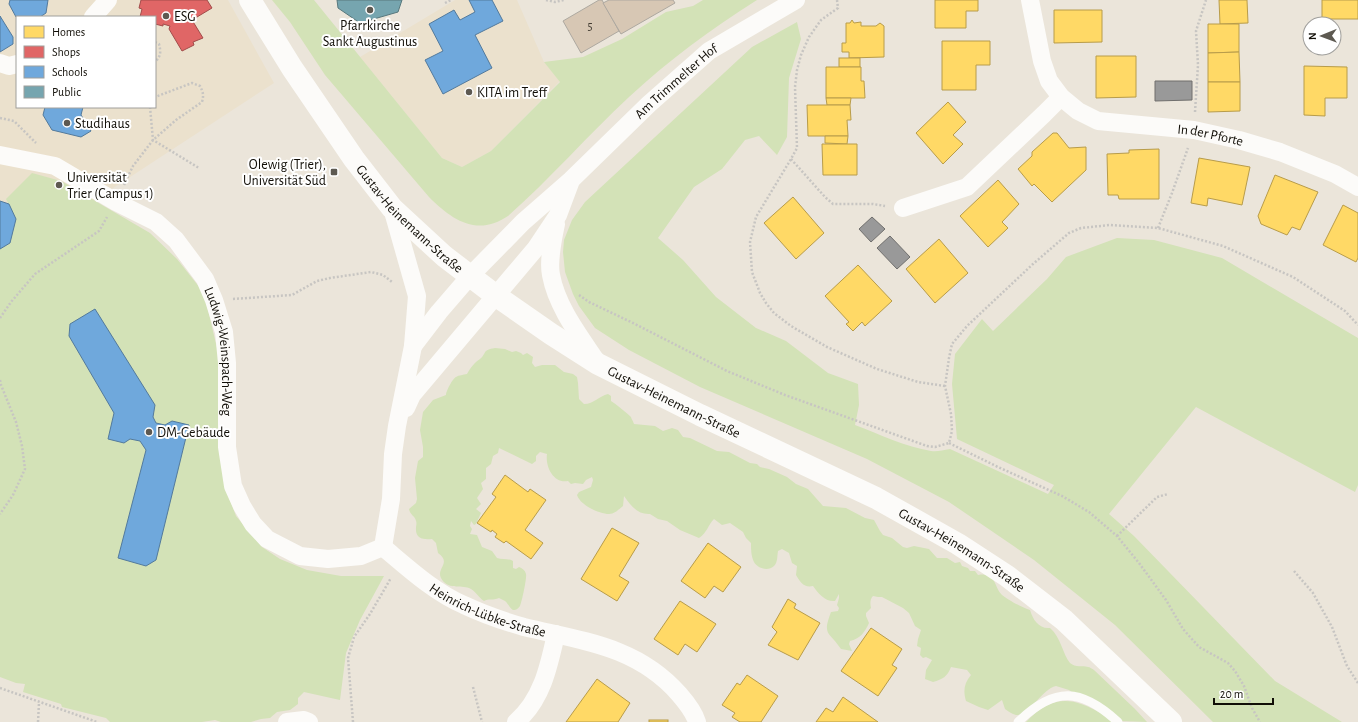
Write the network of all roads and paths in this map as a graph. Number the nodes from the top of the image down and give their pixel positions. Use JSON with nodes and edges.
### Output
{"nodes":[{"id":1,"x":108,"y":0,"type":"edge"},
{"id":2,"x":250,"y":0,"type":"edge"},
{"id":3,"x":451,"y":0,"type":"edge"},
{"id":4,"x":546,"y":0,"type":"edge"},
{"id":5,"x":564,"y":0,"type":"edge"},
{"id":6,"x":796,"y":0,"type":"edge"},
{"id":7,"x":837,"y":0,"type":"edge"},
{"id":8,"x":1030,"y":0,"type":"edge"},
{"id":9,"x":1206,"y":0,"type":"edge"},
{"id":10,"x":445,"y":3,"type":"dead end"},
{"id":11,"x":94,"y":16,"type":"edge"},
{"id":12,"x":156,"y":42,"type":"edge"},
{"id":13,"x":156,"y":61,"type":"edge"},
{"id":14,"x":0,"y":63,"type":"edge"},
{"id":15,"x":16,"y":64,"type":"edge"},
{"id":16,"x":1061,"y":97,"type":"junction"},
{"id":17,"x":150,"y":108,"type":"edge"},
{"id":18,"x":1194,"y":130,"type":"junction"},
{"id":19,"x":0,"y":155,"type":"edge"},
{"id":20,"x":791,"y":160,"type":"junction"},
{"id":21,"x":198,"y":168,"type":"dead end"},
{"id":22,"x":571,"y":180,"type":"junction"},
{"id":23,"x":1358,"y":187,"type":"edge"},
{"id":24,"x":392,"y":208,"type":"junction"},
{"id":25,"x":903,"y":208,"type":"joint"},
{"id":26,"x":558,"y":215,"type":"junction"},
{"id":27,"x":1158,"y":228,"type":"junction"},
{"id":28,"x":470,"y":276,"type":"junction"},
{"id":29,"x":393,"y":283,"type":"dead end"},
{"id":30,"x":575,"y":292,"type":"dead end"},
{"id":31,"x":495,"y":295,"type":"junction"},
{"id":32,"x":214,"y":300,"type":"junction"},
{"id":33,"x":1358,"y":325,"type":"edge"},
{"id":34,"x":413,"y":346,"type":"junction"},
{"id":35,"x":598,"y":364,"type":"junction"},
{"id":36,"x":0,"y":380,"type":"edge"},
{"id":37,"x":945,"y":386,"type":"junction"},
{"id":38,"x":397,"y":426,"type":"junction"},
{"id":39,"x":949,"y":443,"type":"junction"},
{"id":40,"x":1168,"y":494,"type":"dead end"},
{"id":41,"x":0,"y":514,"type":"edge"},
{"id":42,"x":1117,"y":536,"type":"junction"},
{"id":43,"x":383,"y":547,"type":"junction"},
{"id":44,"x":404,"y":565,"type":"junction"},
{"id":45,"x":1294,"y":571,"type":"dead end"},
{"id":46,"x":556,"y":634,"type":"junction"},
{"id":47,"x":1358,"y":683,"type":"edge"},
{"id":48,"x":474,"y":687,"type":"dead end"},
{"id":49,"x":0,"y":688,"type":"edge"},
{"id":50,"x":39,"y":702,"type":"junction"},
{"id":51,"x":38,"y":722,"type":"edge"},
{"id":52,"x":98,"y":722,"type":"edge"},
{"id":53,"x":287,"y":722,"type":"edge"},
{"id":54,"x":309,"y":722,"type":"edge"},
{"id":55,"x":352,"y":722,"type":"edge"},
{"id":56,"x":482,"y":722,"type":"edge"},
{"id":57,"x":516,"y":722,"type":"edge"},
{"id":58,"x":697,"y":722,"type":"edge"},
{"id":59,"x":1018,"y":722,"type":"edge"},
{"id":60,"x":1118,"y":722,"type":"edge"},
{"id":61,"x":1171,"y":722,"type":"edge"},
{"id":62,"x":1260,"y":722,"type":"edge"}],
"edges":[{"from":1,"to":11,"type":"street"},
{"from":2,"to":24,"type":"main road","name":"Gustav-Heinemann-Straße"},
{"from":3,"to":10,"type":"path"},
{"from":4,"to":5,"type":"path"},
{"from":6,"to":22,"type":"street","name":"Am Trimmelter Hof"},
{"from":7,"to":20,"type":"path"},
{"from":8,"to":16,"type":"street","name":"In der Pforte"},
{"from":9,"to":18,"type":"path"},
{"from":12,"to":13,"type":"path"},
{"from":14,"to":15,"type":"street"},
{"from":16,"to":18,"type":"street","name":"In der Pforte"},
{"from":16,"to":25,"type":"street"},
{"from":17,"to":21,"type":"path"},
{"from":18,"to":23,"type":"street","name":"In der Pforte"},
{"from":18,"to":27,"type":"path"},
{"from":19,"to":32,"type":"street","name":"Ludwig-Weinspach-Weg"},
{"from":20,"to":25,"type":"path"},
{"from":20,"to":37,"type":"path"},
{"from":22,"to":26,"type":"street","name":"Am Trimmelter Hof"},
{"from":22,"to":28,"type":"street","name":"Am Trimmelter Hof"},
{"from":24,"to":28,"type":"main road","name":"Gustav-Heinemann-Straße"},
{"from":24,"to":34,"type":"street"},
{"from":26,"to":31,"type":"street","name":"Am Trimmelter Hof"},
{"from":26,"to":35,"type":"street","name":"Am Trimmelter Hof"},
{"from":27,"to":33,"type":"path"},
{"from":27,"to":37,"type":"path"},
{"from":28,"to":31,"type":"main road","name":"Gustav-Heinemann-Straße"},
{"from":28,"to":34,"type":"street"},
{"from":29,"to":32,"type":"path"},
{"from":30,"to":39,"type":"path"},
{"from":31,"to":35,"type":"main road","name":"Gustav-Heinemann-Straße"},
{"from":31,"to":38,"type":"street"},
{"from":32,"to":43,"type":"street","name":"Ludwig-Weinspach-Weg"},
{"from":34,"to":38,"type":"street"},
{"from":35,"to":61,"type":"main road","name":"Gustav-Heinemann-Straße"},
{"from":36,"to":41,"type":"path"},
{"from":37,"to":39,"type":"path"},
{"from":38,"to":43,"type":"street"},
{"from":39,"to":42,"type":"path"},
{"from":40,"to":42,"type":"path"},
{"from":42,"to":62,"type":"path"},
{"from":43,"to":44,"type":"street","name":"Heinrich-Lübke-Straße"},
{"from":44,"to":46,"type":"street","name":"Heinrich-Lübke-Straße"},
{"from":44,"to":55,"type":"path"},
{"from":45,"to":47,"type":"path"},
{"from":46,"to":57,"type":"street"},
{"from":46,"to":58,"type":"street","name":"Heinrich-Lübke-Straße"},
{"from":48,"to":56,"type":"path"},
{"from":49,"to":50,"type":"path"},
{"from":50,"to":51,"type":"path"},
{"from":50,"to":52,"type":"path"},
{"from":53,"to":54,"type":"street"},
{"from":59,"to":60,"type":"lane"}]}
